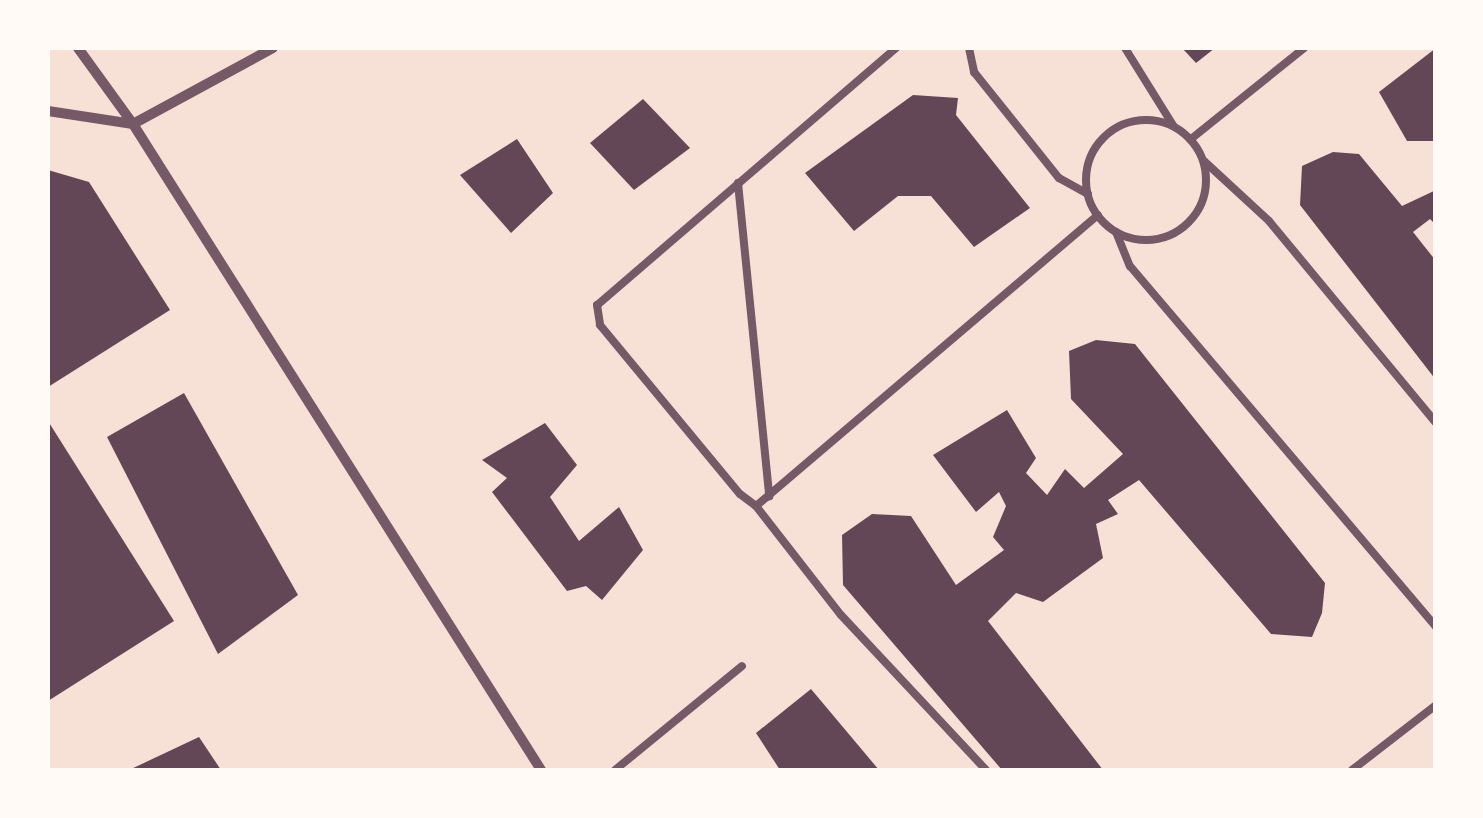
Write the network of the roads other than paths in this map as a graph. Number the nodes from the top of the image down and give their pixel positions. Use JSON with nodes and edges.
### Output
{"nodes":[{"id":1,"x":78,"y":48,"type":"edge"},
{"id":2,"x":273,"y":48,"type":"edge"},
{"id":3,"x":896,"y":48,"type":"edge"},
{"id":4,"x":969,"y":48,"type":"edge"},
{"id":5,"x":1125,"y":48,"type":"edge"},
{"id":6,"x":1304,"y":48,"type":"edge"},
{"id":7,"x":48,"y":112,"type":"edge"},
{"id":8,"x":134,"y":124,"type":"junction"},
{"id":9,"x":1173,"y":125,"type":"junction"},
{"id":10,"x":1191,"y":139,"type":"junction"},
{"id":11,"x":1204,"y":160,"type":"junction"},
{"id":12,"x":738,"y":183,"type":"junction"},
{"id":13,"x":1088,"y":194,"type":"junction"},
{"id":14,"x":1098,"y":215,"type":"junction"},
{"id":15,"x":1116,"y":232,"type":"junction"},
{"id":16,"x":1436,"y":423,"type":"edge"},
{"id":17,"x":768,"y":496,"type":"junction"},
{"id":18,"x":756,"y":506,"type":"junction"},
{"id":19,"x":1436,"y":627,"type":"edge"},
{"id":20,"x":742,"y":666,"type":"dead end"},
{"id":21,"x":1436,"y":704,"type":"edge"},
{"id":22,"x":541,"y":770,"type":"edge"},
{"id":23,"x":616,"y":770,"type":"edge"},
{"id":24,"x":986,"y":770,"type":"edge"},
{"id":25,"x":1352,"y":770,"type":"edge"}],
"edges":[{"from":1,"to":8,"type":"street"},
{"from":2,"to":8,"type":"street"},
{"from":3,"to":12,"type":"lane"},
{"from":4,"to":13,"type":"lane"},
{"from":5,"to":9,"type":"lane"},
{"from":6,"to":10,"type":"lane"},
{"from":7,"to":8,"type":"street"},
{"from":8,"to":22,"type":"street"},
{"from":9,"to":10,"type":"lane"},
{"from":9,"to":13,"type":"lane"},
{"from":10,"to":11,"type":"lane"},
{"from":11,"to":15,"type":"lane"},
{"from":11,"to":16,"type":"lane"},
{"from":12,"to":17,"type":"lane"},
{"from":12,"to":18,"type":"lane"},
{"from":13,"to":14,"type":"lane"},
{"from":14,"to":15,"type":"lane"},
{"from":14,"to":17,"type":"lane"},
{"from":15,"to":19,"type":"lane"},
{"from":17,"to":18,"type":"lane"},
{"from":18,"to":24,"type":"lane"},
{"from":20,"to":23,"type":"lane"},
{"from":21,"to":25,"type":"lane"}]}
